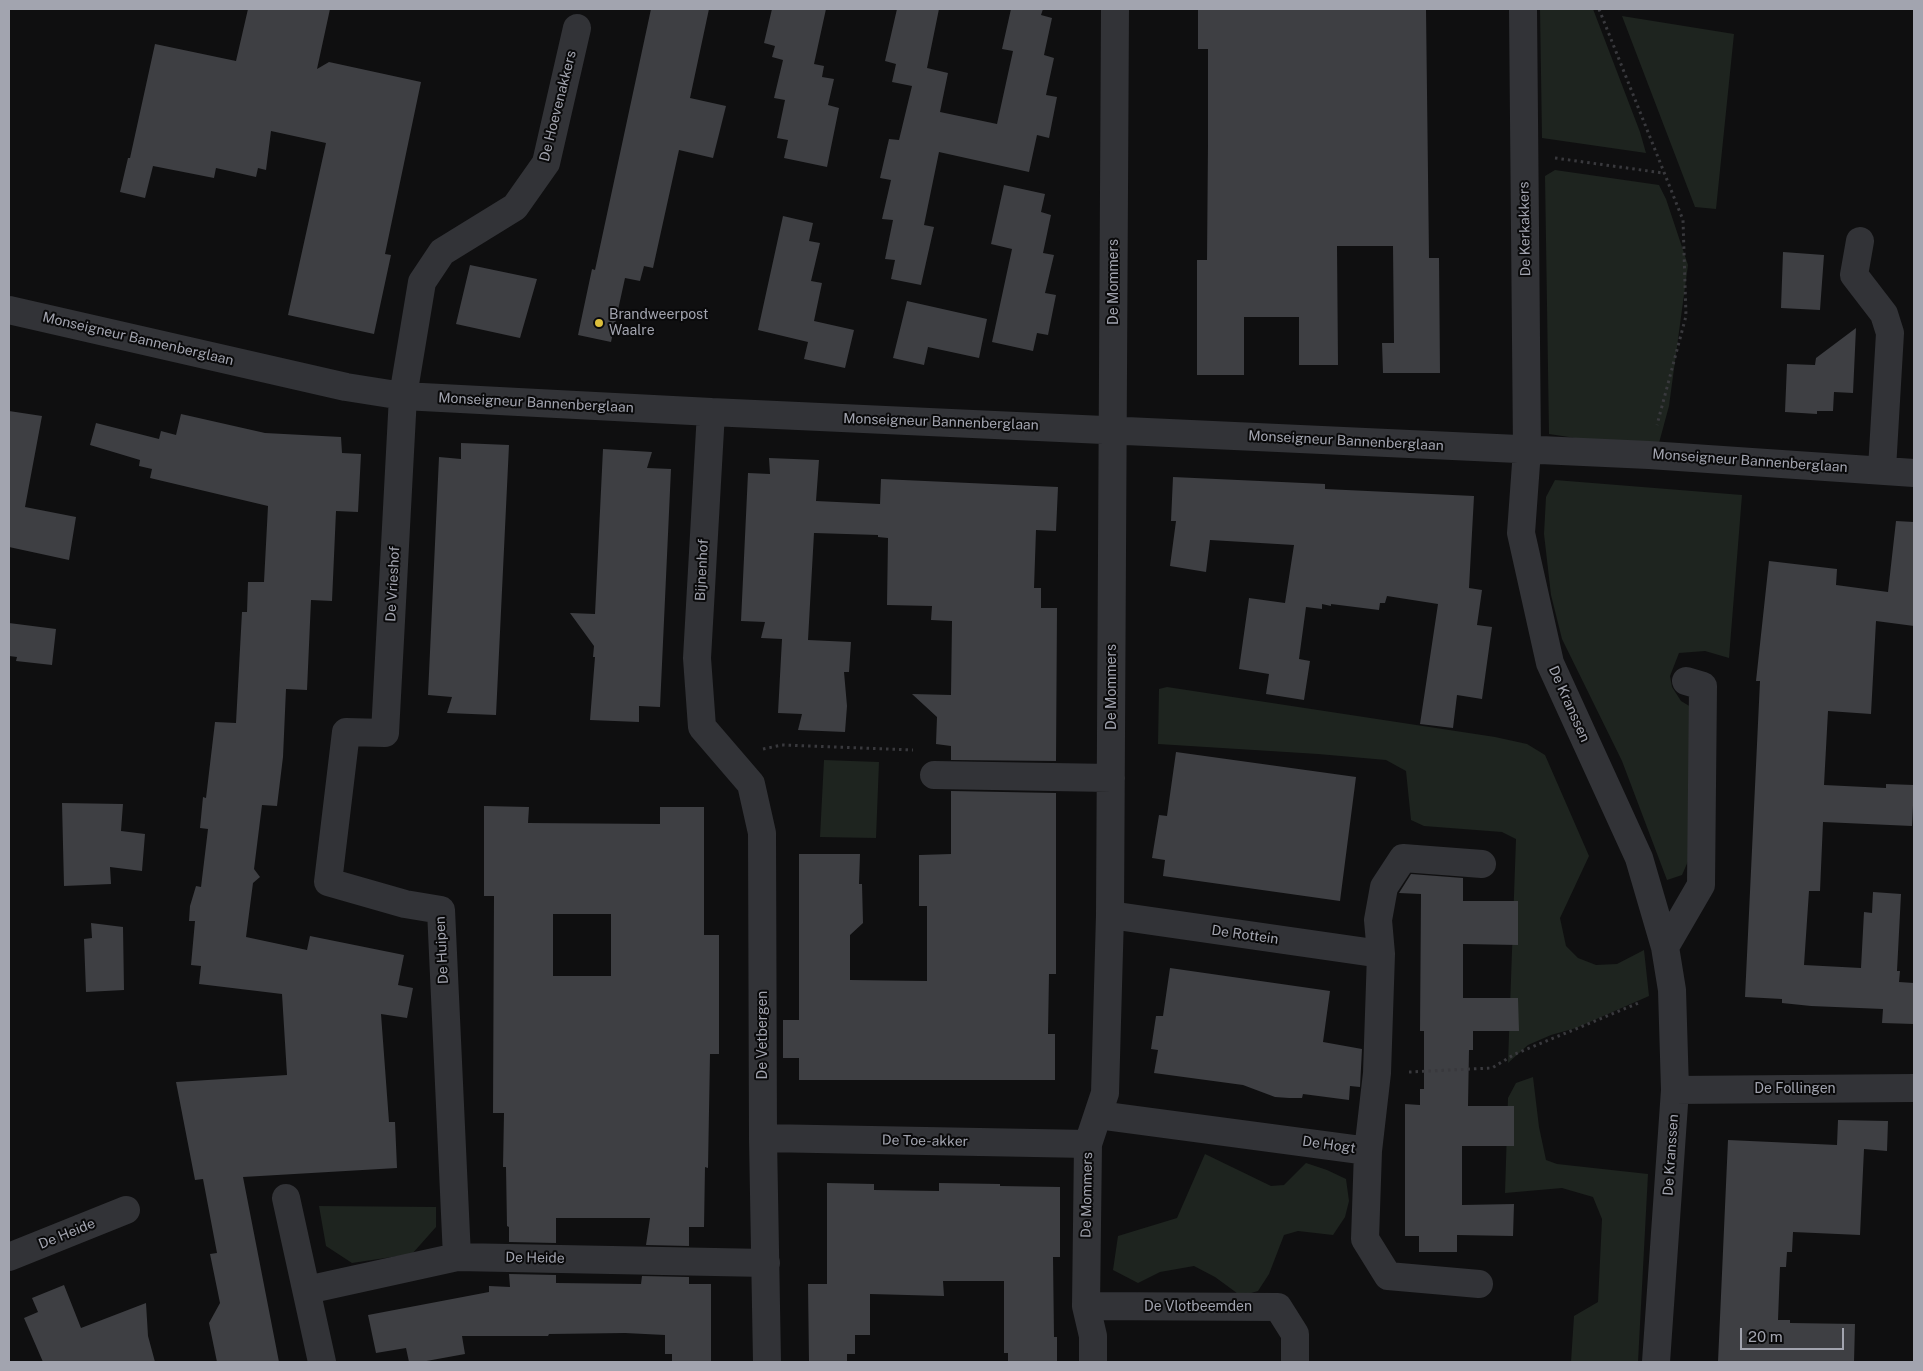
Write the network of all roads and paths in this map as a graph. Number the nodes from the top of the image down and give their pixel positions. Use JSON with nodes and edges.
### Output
{"nodes":[{"id":1,"x":1116,"y":9,"type":"edge"},
{"id":2,"x":1523,"y":9,"type":"edge"},
{"id":3,"x":1599,"y":9,"type":"edge"},
{"id":4,"x":577,"y":28,"type":"dead end"},
{"id":5,"x":1524,"y":153,"type":"junction"},
{"id":6,"x":1664,"y":173,"type":"junction"},
{"id":7,"x":1860,"y":241,"type":"dead end"},
{"id":8,"x":9,"y":310,"type":"edge"},
{"id":9,"x":403,"y":396,"type":"junction"},
{"id":10,"x":711,"y":412,"type":"junction"},
{"id":11,"x":1114,"y":429,"type":"junction"},
{"id":12,"x":1527,"y":450,"type":"junction"},
{"id":13,"x":1650,"y":455,"type":"junction"},
{"id":14,"x":1882,"y":469,"type":"junction"},
{"id":15,"x":1914,"y":473,"type":"edge"},
{"id":16,"x":1686,"y":681,"type":"dead end"},
{"id":17,"x":702,"y":727,"type":"joint"},
{"id":18,"x":346,"y":732,"type":"joint"},
{"id":19,"x":728,"y":756,"type":"junction"},
{"id":20,"x":934,"y":775,"type":"joint"},
{"id":21,"x":1111,"y":778,"type":"junction"},
{"id":22,"x":1482,"y":864,"type":"dead end"},
{"id":23,"x":1110,"y":915,"type":"junction"},
{"id":24,"x":1665,"y":948,"type":"junction"},
{"id":25,"x":1381,"y":954,"type":"junction"},
{"id":26,"x":1672,"y":990,"type":"junction"},
{"id":27,"x":1377,"y":1073,"type":"junction"},
{"id":28,"x":1914,"y":1088,"type":"edge"},
{"id":29,"x":1675,"y":1090,"type":"junction"},
{"id":30,"x":1098,"y":1115,"type":"junction"},
{"id":31,"x":763,"y":1138,"type":"junction"},
{"id":32,"x":1088,"y":1144,"type":"junction"},
{"id":33,"x":1368,"y":1150,"type":"junction"},
{"id":34,"x":286,"y":1198,"type":"dead end"},
{"id":35,"x":126,"y":1210,"type":"dead end"},
{"id":36,"x":457,"y":1257,"type":"junction"},
{"id":37,"x":9,"y":1258,"type":"edge"},
{"id":38,"x":766,"y":1263,"type":"junction"},
{"id":39,"x":1479,"y":1284,"type":"dead end"},
{"id":40,"x":307,"y":1290,"type":"junction"},
{"id":41,"x":1086,"y":1306,"type":"junction"},
{"id":42,"x":322,"y":1362,"type":"edge"},
{"id":43,"x":768,"y":1362,"type":"edge"},
{"id":44,"x":1093,"y":1362,"type":"edge"},
{"id":45,"x":1295,"y":1362,"type":"edge"},
{"id":46,"x":1656,"y":1362,"type":"edge"}],
"edges":[{"from":1,"to":11,"type":"street","name":"De Mommers"},
{"from":2,"to":5,"type":"street","name":"De Kerkakkers"},
{"from":3,"to":6,"type":"path"},
{"from":4,"to":9,"type":"street","name":"De Hoevenakkers"},
{"from":5,"to":6,"type":"path"},
{"from":5,"to":12,"type":"street","name":"De Kerkakkers"},
{"from":6,"to":13,"type":"path"},
{"from":7,"to":14,"type":"street"},
{"from":8,"to":9,"type":"street","name":"Monseigneur Bannenberglaan"},
{"from":9,"to":10,"type":"street","name":"Monseigneur Bannenberglaan"},
{"from":9,"to":18,"type":"street","name":"De Vrieshof"},
{"from":10,"to":11,"type":"street","name":"Monseigneur Bannenberglaan"},
{"from":10,"to":17,"type":"street","name":"Bijnenhof"},
{"from":11,"to":12,"type":"street","name":"Monseigneur Bannenberglaan"},
{"from":11,"to":21,"type":"street","name":"De Mommers"},
{"from":12,"to":13,"type":"street","name":"Monseigneur Bannenberglaan"},
{"from":12,"to":24,"type":"street","name":"De Kranssen"},
{"from":13,"to":14,"type":"street","name":"Monseigneur Bannenberglaan"},
{"from":14,"to":15,"type":"street","name":"Monseigneur Bannenberglaan"},
{"from":16,"to":24,"type":"street"},
{"from":17,"to":19,"type":"street","name":"De Vetbergen"},
{"from":18,"to":36,"type":"street","name":"De Huipen"},
{"from":19,"to":20,"type":"path"},
{"from":19,"to":31,"type":"street","name":"De Vetbergen"},
{"from":20,"to":21,"type":"street"},
{"from":21,"to":23,"type":"street","name":"De Mommers"},
{"from":22,"to":25,"type":"street"},
{"from":23,"to":25,"type":"street","name":"De Rottein"},
{"from":23,"to":30,"type":"street","name":"De Mommers"},
{"from":24,"to":26,"type":"street","name":"De Kranssen"},
{"from":25,"to":27,"type":"street"},
{"from":26,"to":27,"type":"path"},
{"from":26,"to":29,"type":"street","name":"De Kranssen"},
{"from":27,"to":33,"type":"street"},
{"from":28,"to":29,"type":"street","name":"De Follingen"},
{"from":29,"to":46,"type":"street","name":"De Kranssen"},
{"from":30,"to":32,"type":"street","name":"De Mommers"},
{"from":30,"to":33,"type":"street","name":"De Hogt"},
{"from":31,"to":32,"type":"street","name":"De Toe-akker"},
{"from":31,"to":38,"type":"street","name":"De Vetbergen"},
{"from":32,"to":41,"type":"street","name":"De Mommers"},
{"from":33,"to":39,"type":"street","name":"De Hogt"},
{"from":34,"to":40,"type":"street"},
{"from":35,"to":37,"type":"street","name":"De Heide"},
{"from":36,"to":38,"type":"street","name":"De Heide"},
{"from":36,"to":40,"type":"street","name":"De Heide"},
{"from":38,"to":43,"type":"street","name":"De Vetbergen"},
{"from":40,"to":42,"type":"street"},
{"from":41,"to":44,"type":"street","name":"De Mommers"},
{"from":41,"to":45,"type":"street","name":"De Vlotbeemden"}]}
